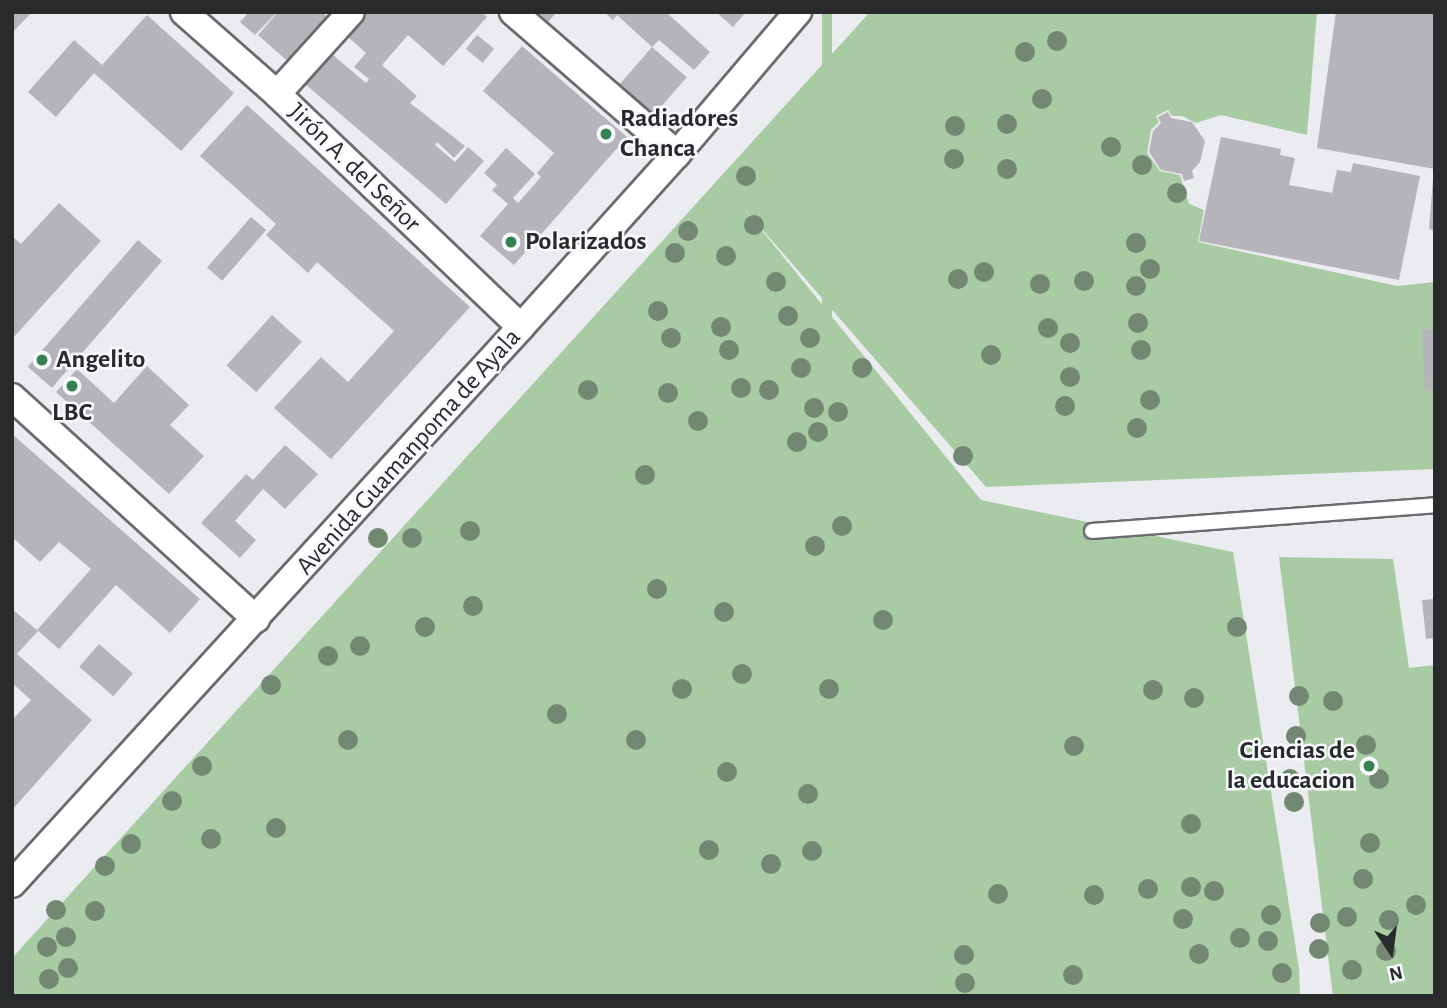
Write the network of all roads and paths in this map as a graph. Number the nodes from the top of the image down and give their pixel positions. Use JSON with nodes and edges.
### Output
{"nodes":[{"id":1,"x":184,"y":12,"type":"edge"},
{"id":2,"x":351,"y":12,"type":"edge"},
{"id":3,"x":513,"y":12,"type":"edge"},
{"id":4,"x":798,"y":12,"type":"edge"},
{"id":5,"x":277,"y":94,"type":"junction"},
{"id":6,"x":677,"y":154,"type":"junction"},
{"id":7,"x":521,"y":327,"type":"junction"},
{"id":8,"x":12,"y":397,"type":"edge"},
{"id":9,"x":1435,"y":505,"type":"edge"},
{"id":10,"x":1092,"y":531,"type":"dead end"},
{"id":11,"x":256,"y":620,"type":"junction"},
{"id":12,"x":12,"y":884,"type":"edge"}],
"edges":[{"from":1,"to":5,"type":"street","name":"Jirón A. del Señor"},
{"from":2,"to":5,"type":"street"},
{"from":3,"to":6,"type":"street"},
{"from":4,"to":6,"type":"street","name":"Avenida Guamanpoma de Ayala"},
{"from":5,"to":7,"type":"street","name":"Jirón A. del Señor"},
{"from":6,"to":7,"type":"street","name":"Avenida Guamanpoma de Ayala"},
{"from":7,"to":11,"type":"street","name":"Avenida Guamanpoma de Ayala"},
{"from":8,"to":11,"type":"street"},
{"from":9,"to":10,"type":"lane"},
{"from":11,"to":12,"type":"street","name":"Avenida Guamanpoma de Ayala"}]}
